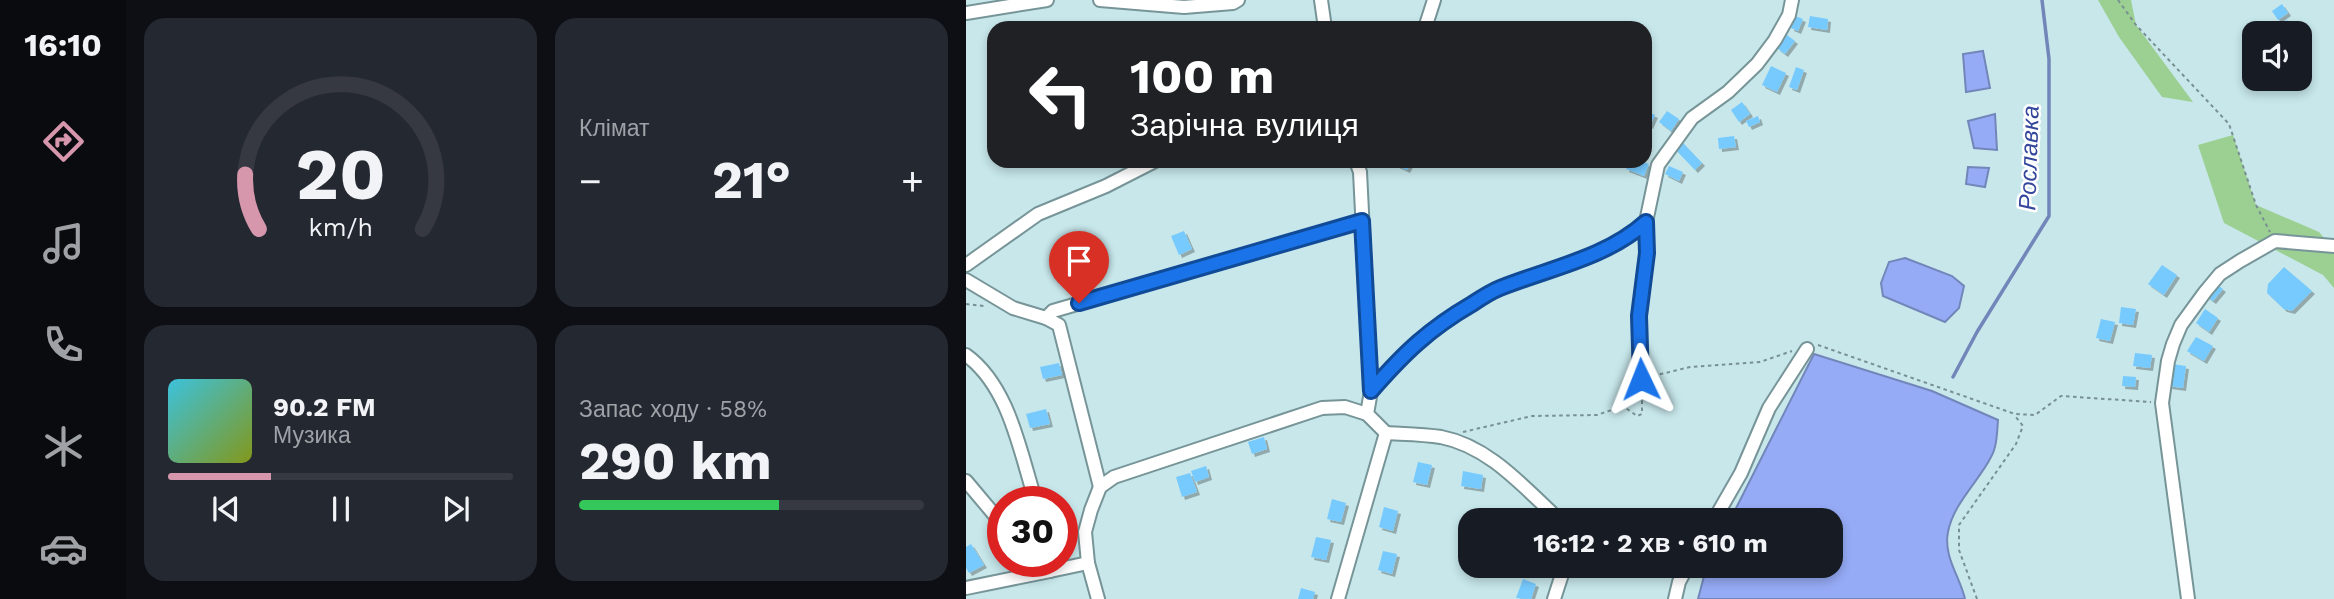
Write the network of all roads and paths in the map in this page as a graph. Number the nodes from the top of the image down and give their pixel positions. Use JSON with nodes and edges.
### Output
{"nodes":[{"id":1,"x":1047,"y":0,"type":"edge"},
{"id":2,"x":1100,"y":0,"type":"edge"},
{"id":3,"x":1238,"y":0,"type":"edge"},
{"id":4,"x":1321,"y":0,"type":"edge"},
{"id":5,"x":1434,"y":0,"type":"edge"},
{"id":6,"x":1792,"y":0,"type":"edge"},
{"id":7,"x":2118,"y":0,"type":"edge"},
{"id":8,"x":966,"y":13,"type":"edge"},
{"id":9,"x":1324,"y":21,"type":"edge"},
{"id":10,"x":1427,"y":21,"type":"edge"},
{"id":11,"x":1141,"y":168,"type":"edge"},
{"id":12,"x":1360,"y":168,"type":"edge"},
{"id":13,"x":1362,"y":221,"type":"junction"},
{"id":14,"x":1646,"y":222,"type":"junction"},
{"id":15,"x":2275,"y":242,"type":"junction"},
{"id":16,"x":2334,"y":246,"type":"edge"},
{"id":17,"x":966,"y":265,"type":"edge"},
{"id":18,"x":966,"y":280,"type":"edge"},
{"id":19,"x":1046,"y":318,"type":"junction"},
{"id":20,"x":1807,"y":349,"type":"junction"},
{"id":21,"x":966,"y":355,"type":"edge"},
{"id":22,"x":1641,"y":379,"type":"junction"},
{"id":23,"x":1371,"y":391,"type":"junction"},
{"id":24,"x":2162,"y":403,"type":"junction"},
{"id":25,"x":1367,"y":414,"type":"junction"},
{"id":26,"x":2015,"y":414,"type":"junction"},
{"id":27,"x":1386,"y":433,"type":"junction"},
{"id":28,"x":1441,"y":437,"type":"junction"},
{"id":29,"x":966,"y":481,"type":"edge"},
{"id":30,"x":1031,"y":486,"type":"edge"},
{"id":31,"x":1100,"y":488,"type":"junction"},
{"id":32,"x":987,"y":506,"type":"edge"},
{"id":33,"x":1548,"y":508,"type":"edge"},
{"id":34,"x":1721,"y":508,"type":"edge"},
{"id":35,"x":1088,"y":563,"type":"junction"},
{"id":36,"x":1078,"y":565,"type":"edge"},
{"id":37,"x":1020,"y":577,"type":"edge"},
{"id":38,"x":1561,"y":578,"type":"edge"},
{"id":39,"x":1681,"y":578,"type":"edge"},
{"id":40,"x":966,"y":588,"type":"edge"},
{"id":41,"x":1098,"y":599,"type":"edge"},
{"id":42,"x":1338,"y":599,"type":"edge"},
{"id":43,"x":1554,"y":599,"type":"edge"},
{"id":44,"x":1675,"y":599,"type":"edge"},
{"id":45,"x":1977,"y":599,"type":"edge"},
{"id":46,"x":2188,"y":599,"type":"edge"}],
"edges":[{"from":1,"to":8,"type":"street"},
{"from":2,"to":3,"type":"street"},
{"from":4,"to":9,"type":"street"},
{"from":5,"to":10,"type":"street"},
{"from":6,"to":14,"type":"street"},
{"from":7,"to":15,"type":"path"},
{"from":11,"to":17,"type":"street"},
{"from":12,"to":13,"type":"street"},
{"from":13,"to":19,"type":"street"},
{"from":13,"to":23,"type":"street"},
{"from":14,"to":22,"type":"street"},
{"from":14,"to":23,"type":"street"},
{"from":15,"to":16,"type":"street"},
{"from":15,"to":24,"type":"street"},
{"from":18,"to":19,"type":"street"},
{"from":19,"to":31,"type":"street"},
{"from":20,"to":22,"type":"path"},
{"from":20,"to":26,"type":"path"},
{"from":20,"to":34,"type":"street"},
{"from":21,"to":30,"type":"street"},
{"from":22,"to":28,"type":"path"},
{"from":23,"to":25,"type":"street"},
{"from":24,"to":26,"type":"path"},
{"from":24,"to":46,"type":"street"},
{"from":25,"to":27,"type":"street"},
{"from":25,"to":31,"type":"street"},
{"from":26,"to":45,"type":"path"},
{"from":27,"to":28,"type":"street"},
{"from":27,"to":42,"type":"street"},
{"from":28,"to":33,"type":"street"},
{"from":29,"to":32,"type":"street"},
{"from":31,"to":35,"type":"street"},
{"from":35,"to":36,"type":"street"},
{"from":35,"to":41,"type":"street"},
{"from":37,"to":40,"type":"street"},
{"from":38,"to":43,"type":"street"},
{"from":39,"to":44,"type":"street"}]}
